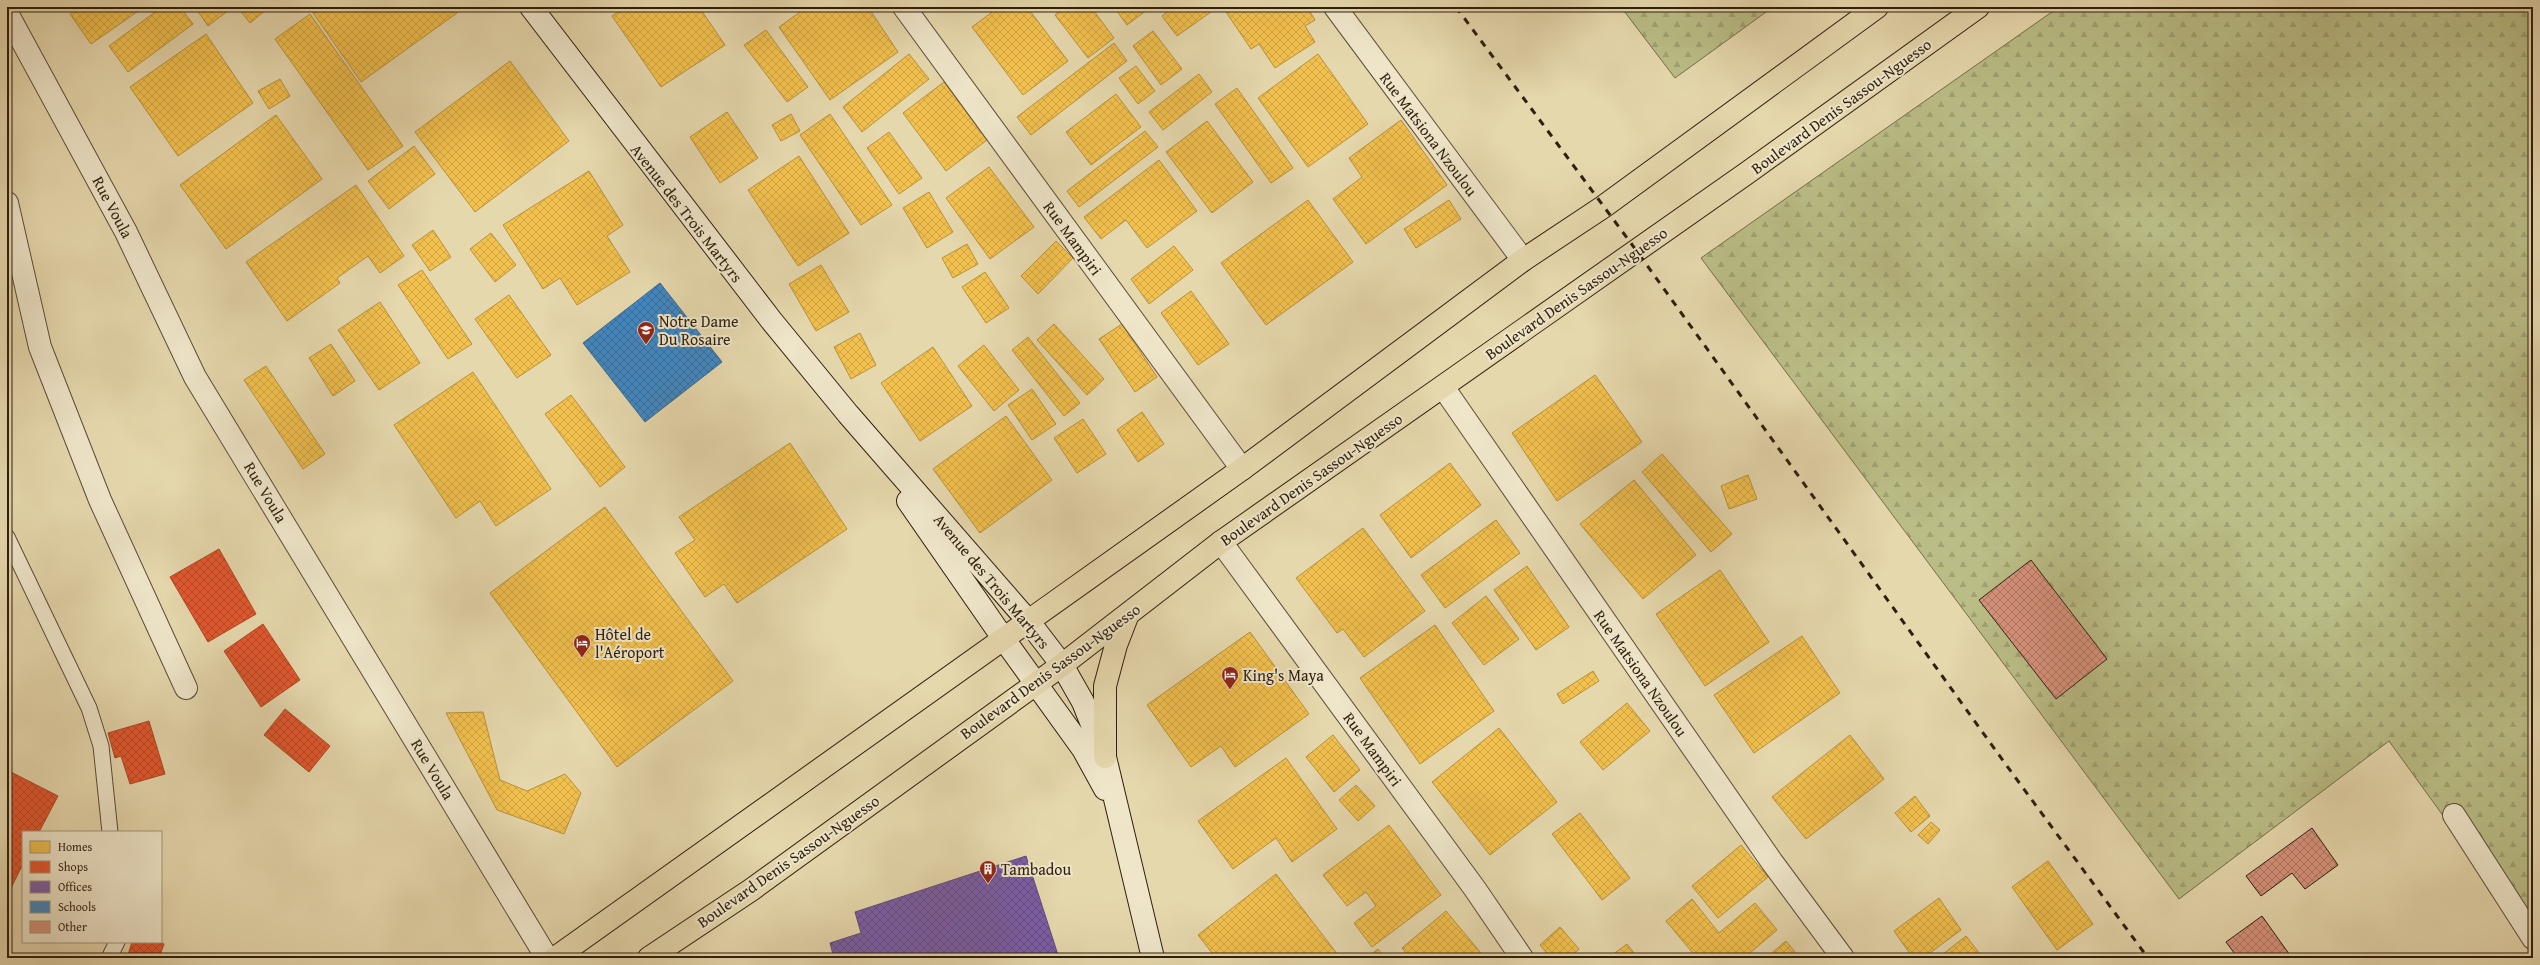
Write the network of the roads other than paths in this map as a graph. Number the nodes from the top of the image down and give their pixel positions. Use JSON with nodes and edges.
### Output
{"nodes":[{"id":1,"x":531,"y":7,"type":"edge"},
{"id":2,"x":904,"y":7,"type":"edge"},
{"id":3,"x":1335,"y":7,"type":"edge"},
{"id":4,"x":1877,"y":7,"type":"edge"},
{"id":5,"x":1978,"y":7,"type":"edge"},
{"id":6,"x":7,"y":13,"type":"edge"},
{"id":7,"x":7,"y":203,"type":"edge"},
{"id":8,"x":1523,"y":260,"type":"junction"},
{"id":9,"x":1443,"y":387,"type":"junction"},
{"id":10,"x":848,"y":414,"type":"junction"},
{"id":11,"x":1242,"y":469,"type":"junction"},
{"id":12,"x":7,"y":537,"type":"edge"},
{"id":13,"x":1221,"y":542,"type":"junction"},
{"id":14,"x":1128,"y":614,"type":"junction"},
{"id":15,"x":1029,"y":622,"type":"junction"},
{"id":16,"x":1002,"y":638,"type":"junction"},
{"id":17,"x":1062,"y":665,"type":"junction"},
{"id":18,"x":1035,"y":683,"type":"junction"},
{"id":19,"x":186,"y":688,"type":"dead end"},
{"id":20,"x":1105,"y":757,"type":"junction"},
{"id":21,"x":1119,"y":813,"type":"junction"},
{"id":22,"x":2454,"y":815,"type":"dead end"},
{"id":23,"x":110,"y":831,"type":"edge"},
{"id":24,"x":2533,"y":938,"type":"edge"},
{"id":25,"x":116,"y":943,"type":"edge"},
{"id":26,"x":109,"y":958,"type":"edge"},
{"id":27,"x":547,"y":958,"type":"edge"},
{"id":28,"x":555,"y":958,"type":"edge"},
{"id":29,"x":649,"y":958,"type":"edge"},
{"id":30,"x":1153,"y":958,"type":"edge"},
{"id":31,"x":1522,"y":958,"type":"edge"},
{"id":32,"x":1843,"y":958,"type":"edge"}],
"edges":[{"from":1,"to":10,"type":"street","name":"Avenue des Trois Martyrs"},
{"from":2,"to":11,"type":"street","name":"Rue Mampiri"},
{"from":3,"to":8,"type":"street","name":"Rue Matsiona Nzoulou"},
{"from":4,"to":8,"type":"main road"},
{"from":5,"to":9,"type":"main road","name":"Boulevard Denis Sassou-Nguesso"},
{"from":6,"to":27,"type":"street","name":"Rue Voula"},
{"from":7,"to":19,"type":"street"},
{"from":8,"to":11,"type":"main road"},
{"from":9,"to":13,"type":"main road","name":"Boulevard Denis Sassou-Nguesso"},
{"from":9,"to":32,"type":"street","name":"Rue Matsiona Nzoulou"},
{"from":10,"to":15,"type":"street","name":"Avenue des Trois Martyrs"},
{"from":10,"to":16,"type":"street","name":"Avenue des Trois Martyrs"},
{"from":11,"to":15,"type":"main road"},
{"from":12,"to":23,"type":"lane"},
{"from":13,"to":14,"type":"main road","name":"Boulevard Denis Sassou-Nguesso"},
{"from":13,"to":31,"type":"street","name":"Rue Mampiri"},
{"from":14,"to":17,"type":"main road","name":"Boulevard Denis Sassou-Nguesso"},
{"from":14,"to":20,"type":"main road"},
{"from":15,"to":16,"type":"main road"},
{"from":15,"to":17,"type":"street","name":"Avenue des Trois Martyrs"},
{"from":16,"to":18,"type":"street","name":"Avenue des Trois Martyrs"},
{"from":16,"to":28,"type":"main road"},
{"from":17,"to":18,"type":"main road","name":"Boulevard Denis Sassou-Nguesso"},
{"from":17,"to":20,"type":"street","name":"Avenue des Trois Martyrs"},
{"from":18,"to":21,"type":"street","name":"Avenue des Trois Martyrs"},
{"from":18,"to":29,"type":"main road","name":"Boulevard Denis Sassou-Nguesso"},
{"from":20,"to":21,"type":"street","name":"Avenue des Trois Martyrs"},
{"from":21,"to":30,"type":"street","name":"Avenue des Trois Martyrs"},
{"from":22,"to":24,"type":"street"},
{"from":25,"to":26,"type":"lane"}]}
